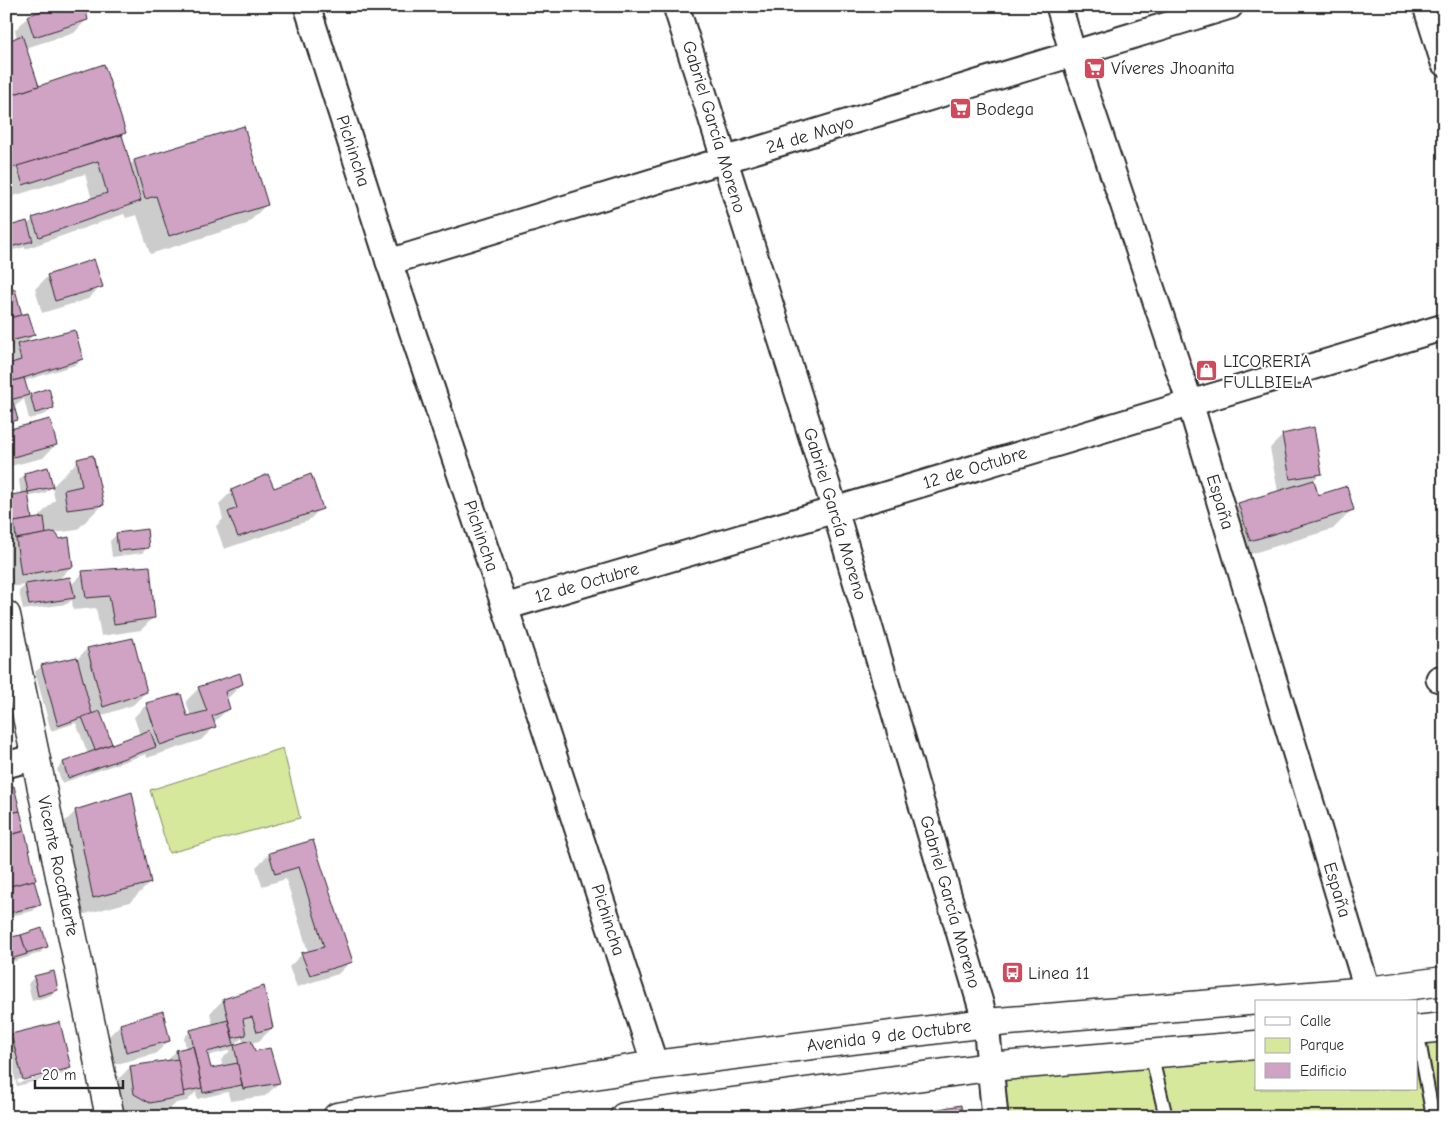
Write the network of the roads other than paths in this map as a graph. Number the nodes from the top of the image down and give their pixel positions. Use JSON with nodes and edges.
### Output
{"nodes":[{"id":1,"x":306,"y":6,"type":"edge"},
{"id":2,"x":676,"y":6,"type":"edge"},
{"id":3,"x":1059,"y":6,"type":"edge"},
{"id":4,"x":1230,"y":6,"type":"edge"},
{"id":5,"x":1426,"y":6,"type":"edge"},
{"id":6,"x":1073,"y":54,"type":"junction"},
{"id":7,"x":1444,"y":63,"type":"edge"},
{"id":8,"x":724,"y":161,"type":"junction"},
{"id":9,"x":389,"y":262,"type":"junction"},
{"id":10,"x":1444,"y":327,"type":"edge"},
{"id":11,"x":1190,"y":403,"type":"junction"},
{"id":12,"x":835,"y":510,"type":"junction"},
{"id":13,"x":505,"y":607,"type":"junction"},
{"id":14,"x":6,"y":614,"type":"edge"},
{"id":15,"x":36,"y":757,"type":"junction"},
{"id":16,"x":6,"y":766,"type":"edge"},
{"id":17,"x":1444,"y":981,"type":"edge"},
{"id":18,"x":1369,"y":996,"type":"edge"},
{"id":19,"x":1312,"y":1000,"type":"edge"},
{"id":20,"x":1255,"y":1004,"type":"edge"},
{"id":21,"x":986,"y":1023,"type":"junction"},
{"id":22,"x":1444,"y":1027,"type":"edge"},
{"id":23,"x":1418,"y":1030,"type":"edge"},
{"id":24,"x":1418,"y":1035,"type":"edge"},
{"id":25,"x":1255,"y":1045,"type":"edge"},
{"id":26,"x":1151,"y":1054,"type":"junction"},
{"id":27,"x":655,"y":1066,"type":"junction"},
{"id":28,"x":989,"y":1067,"type":"junction"},
{"id":29,"x":110,"y":1117,"type":"edge"},
{"id":30,"x":337,"y":1117,"type":"edge"},
{"id":31,"x":624,"y":1117,"type":"edge"},
{"id":32,"x":995,"y":1117,"type":"edge"},
{"id":33,"x":1166,"y":1117,"type":"edge"},
{"id":34,"x":1433,"y":1117,"type":"edge"}],
"edges":[{"from":1,"to":9,"type":"street","name":"Pichincha"},
{"from":2,"to":8,"type":"street","name":"Gabriel García Moreno"},
{"from":3,"to":6,"type":"street","name":"España"},
{"from":4,"to":6,"type":"street","name":"24 de Mayo"},
{"from":5,"to":7,"type":"street"},
{"from":6,"to":8,"type":"street","name":"24 de Mayo"},
{"from":6,"to":11,"type":"street","name":"España"},
{"from":8,"to":9,"type":"street","name":"24 de Mayo"},
{"from":8,"to":12,"type":"street","name":"Gabriel García Moreno"},
{"from":9,"to":13,"type":"street","name":"Pichincha"},
{"from":10,"to":11,"type":"street","name":"12 de Octubre"},
{"from":11,"to":12,"type":"street","name":"12 de Octubre"},
{"from":11,"to":18,"type":"street","name":"España"},
{"from":12,"to":13,"type":"street","name":"12 de Octubre"},
{"from":12,"to":21,"type":"street","name":"Gabriel García Moreno"},
{"from":13,"to":27,"type":"street","name":"Pichincha"},
{"from":14,"to":15,"type":"main road","name":"Vicente Rocafuerte"},
{"from":15,"to":16,"type":"street"},
{"from":15,"to":29,"type":"main road","name":"Vicente Rocafuerte"},
{"from":17,"to":18,"type":"main road","name":"Avenida 9 de Octubre"},
{"from":18,"to":19,"type":"main road","name":"Avenida 9 de Octubre"},
{"from":20,"to":21,"type":"main road","name":"Avenida 9 de Octubre"},
{"from":21,"to":27,"type":"main road","name":"Avenida 9 de Octubre"},
{"from":21,"to":28,"type":"street","name":"Gabriel García Moreno"},
{"from":22,"to":23,"type":"main road"},
{"from":24,"to":34,"type":"lane"},
{"from":25,"to":26,"type":"main road"},
{"from":26,"to":28,"type":"main road"},
{"from":26,"to":33,"type":"lane"},
{"from":27,"to":30,"type":"main road","name":"Avenida 9 de Octubre"},
{"from":28,"to":31,"type":"main road"},
{"from":28,"to":32,"type":"street","name":"Gabriel García Moreno"}]}
